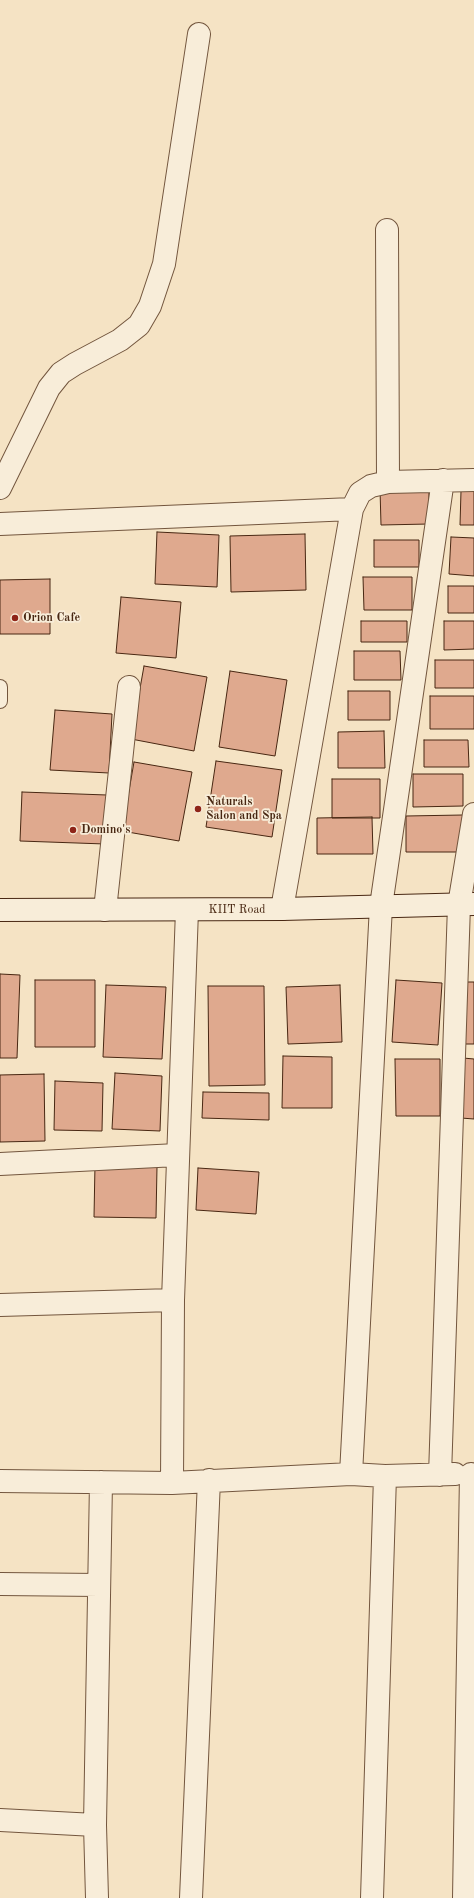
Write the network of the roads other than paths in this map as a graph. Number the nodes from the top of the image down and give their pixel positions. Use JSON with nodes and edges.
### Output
{"nodes":[{"id":1,"x":199,"y":34,"type":"dead end"},
{"id":2,"x":387,"y":230,"type":"dead end"},
{"id":3,"x":443,"y":480,"type":"junction"},
{"id":4,"x":474,"y":480,"type":"edge"},
{"id":5,"x":388,"y":482,"type":"junction"},
{"id":6,"x":0,"y":488,"type":"edge"},
{"id":7,"x":352,"y":509,"type":"junction"},
{"id":8,"x":0,"y":524,"type":"edge"},
{"id":9,"x":0,"y":687,"type":"edge"},
{"id":10,"x":130,"y":687,"type":"dead end"},
{"id":11,"x":0,"y":701,"type":"edge"},
{"id":12,"x":474,"y":814,"type":"edge"},
{"id":13,"x":467,"y":905,"type":"edge"},
{"id":14,"x":381,"y":906,"type":"junction"},
{"id":15,"x":282,"y":909,"type":"junction"},
{"id":16,"x":0,"y":910,"type":"edge"},
{"id":17,"x":104,"y":910,"type":"junction"},
{"id":18,"x":187,"y":910,"type":"junction"},
{"id":19,"x":177,"y":1155,"type":"junction"},
{"id":20,"x":0,"y":1164,"type":"edge"},
{"id":21,"x":173,"y":1300,"type":"junction"},
{"id":22,"x":0,"y":1305,"type":"edge"},
{"id":23,"x":351,"y":1474,"type":"junction"},
{"id":24,"x":473,"y":1474,"type":"edge"},
{"id":25,"x":440,"y":1475,"type":"junction"},
{"id":26,"x":385,"y":1476,"type":"junction"},
{"id":27,"x":209,"y":1480,"type":"junction"},
{"id":28,"x":0,"y":1481,"type":"edge"},
{"id":29,"x":101,"y":1482,"type":"junction"},
{"id":30,"x":172,"y":1483,"type":"junction"},
{"id":31,"x":0,"y":1584,"type":"edge"},
{"id":32,"x":99,"y":1584,"type":"junction"},
{"id":33,"x":0,"y":1820,"type":"edge"},
{"id":34,"x":95,"y":1825,"type":"junction"},
{"id":35,"x":97,"y":1898,"type":"edge"},
{"id":36,"x":192,"y":1898,"type":"edge"},
{"id":37,"x":372,"y":1898,"type":"edge"},
{"id":38,"x":464,"y":1898,"type":"edge"}],
"edges":[{"from":1,"to":6,"type":"street"},
{"from":2,"to":5,"type":"street"},
{"from":3,"to":4,"type":"street"},
{"from":3,"to":5,"type":"street"},
{"from":3,"to":14,"type":"street"},
{"from":5,"to":7,"type":"street"},
{"from":7,"to":8,"type":"street"},
{"from":7,"to":15,"type":"street"},
{"from":9,"to":11,"type":"lane"},
{"from":10,"to":17,"type":"street"},
{"from":12,"to":13,"type":"street"},
{"from":13,"to":14,"type":"street","name":"KIIT Road"},
{"from":13,"to":25,"type":"street"},
{"from":14,"to":15,"type":"street","name":"KIIT Road"},
{"from":14,"to":23,"type":"street"},
{"from":15,"to":18,"type":"street","name":"KIIT Road"},
{"from":16,"to":17,"type":"street","name":"KIIT Road"},
{"from":17,"to":18,"type":"street","name":"KIIT Road"},
{"from":18,"to":19,"type":"street"},
{"from":19,"to":20,"type":"street"},
{"from":19,"to":21,"type":"street"},
{"from":21,"to":22,"type":"street"},
{"from":21,"to":30,"type":"street"},
{"from":23,"to":26,"type":"street"},
{"from":23,"to":27,"type":"street"},
{"from":24,"to":25,"type":"street"},
{"from":24,"to":38,"type":"street"},
{"from":25,"to":26,"type":"street"},
{"from":26,"to":37,"type":"street"},
{"from":27,"to":30,"type":"street"},
{"from":27,"to":36,"type":"street"},
{"from":28,"to":29,"type":"street"},
{"from":29,"to":30,"type":"street"},
{"from":29,"to":32,"type":"street"},
{"from":31,"to":32,"type":"street"},
{"from":32,"to":34,"type":"street"},
{"from":33,"to":34,"type":"street"},
{"from":34,"to":35,"type":"street"}]}
